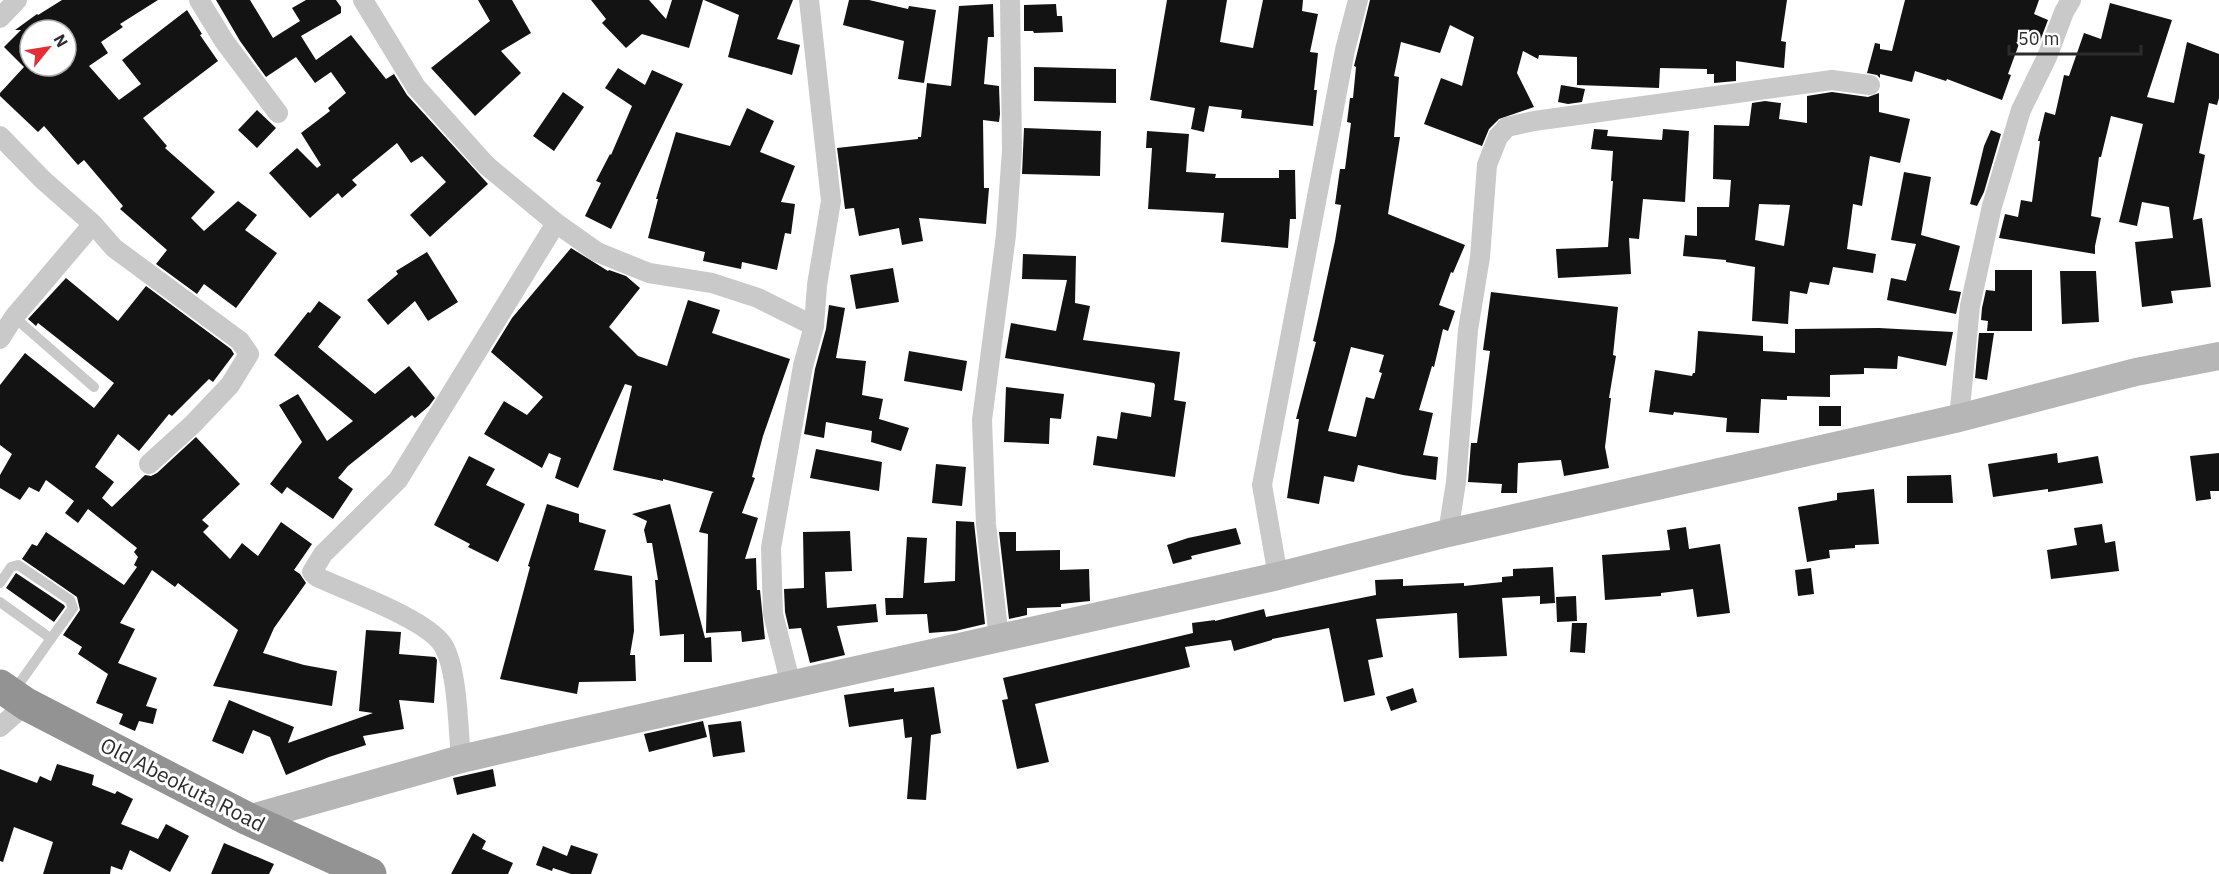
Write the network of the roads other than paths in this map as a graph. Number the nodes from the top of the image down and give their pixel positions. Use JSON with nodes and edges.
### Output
{"nodes":[{"id":1,"x":17,"y":0,"type":"edge"},
{"id":2,"x":199,"y":0,"type":"edge"},
{"id":3,"x":363,"y":0,"type":"edge"},
{"id":4,"x":809,"y":0,"type":"edge"},
{"id":5,"x":1010,"y":0,"type":"edge"},
{"id":6,"x":1358,"y":0,"type":"edge"},
{"id":7,"x":2071,"y":0,"type":"edge"},
{"id":8,"x":0,"y":18,"type":"edge"},
{"id":9,"x":1870,"y":85,"type":"dead end"},
{"id":10,"x":278,"y":112,"type":"dead end"},
{"id":11,"x":0,"y":136,"type":"edge"},
{"id":12,"x":556,"y":223,"type":"junction"},
{"id":13,"x":93,"y":224,"type":"junction"},
{"id":14,"x":14,"y":316,"type":"junction"},
{"id":15,"x":814,"y":326,"type":"junction"},
{"id":16,"x":0,"y":339,"type":"edge"},
{"id":17,"x":2219,"y":356,"type":"edge"},
{"id":18,"x":94,"y":387,"type":"dead end"},
{"id":19,"x":1959,"y":418,"type":"junction"},
{"id":20,"x":149,"y":465,"type":"dead end"},
{"id":21,"x":1448,"y":533,"type":"junction"},
{"id":22,"x":1278,"y":576,"type":"junction"},
{"id":23,"x":0,"y":583,"type":"edge"},
{"id":24,"x":0,"y":602,"type":"edge"},
{"id":25,"x":999,"y":639,"type":"junction"},
{"id":26,"x":50,"y":640,"type":"junction"},
{"id":27,"x":791,"y":685,"type":"junction"},
{"id":28,"x":13,"y":694,"type":"edge"},
{"id":29,"x":0,"y":727,"type":"edge"},
{"id":30,"x":461,"y":759,"type":"junction"},
{"id":31,"x":248,"y":819,"type":"junction"},
{"id":32,"x":370,"y":874,"type":"edge"}],
"edges":[{"from":1,"to":8,"type":"street"},
{"from":2,"to":10,"type":"street"},
{"from":3,"to":12,"type":"street"},
{"from":4,"to":15,"type":"street"},
{"from":5,"to":25,"type":"street"},
{"from":6,"to":22,"type":"street"},
{"from":7,"to":19,"type":"street"},
{"from":9,"to":21,"type":"street"},
{"from":11,"to":13,"type":"street"},
{"from":12,"to":15,"type":"street"},
{"from":12,"to":30,"type":"street"},
{"from":13,"to":14,"type":"street"},
{"from":13,"to":20,"type":"street"},
{"from":14,"to":16,"type":"street"},
{"from":14,"to":18,"type":"lane"},
{"from":15,"to":27,"type":"street"},
{"from":17,"to":19,"type":"street"},
{"from":19,"to":21,"type":"street"},
{"from":21,"to":22,"type":"street"},
{"from":22,"to":25,"type":"street"},
{"from":23,"to":26,"type":"lane"},
{"from":24,"to":26,"type":"lane"},
{"from":25,"to":27,"type":"street"},
{"from":26,"to":28,"type":"lane"},
{"from":27,"to":30,"type":"street"},
{"from":28,"to":29,"type":"street"},
{"from":28,"to":31,"type":"highway","name":"Old Abeokuta Road"},
{"from":30,"to":31,"type":"street"},
{"from":31,"to":32,"type":"highway","name":"Old Abeokuta Road"}]}
